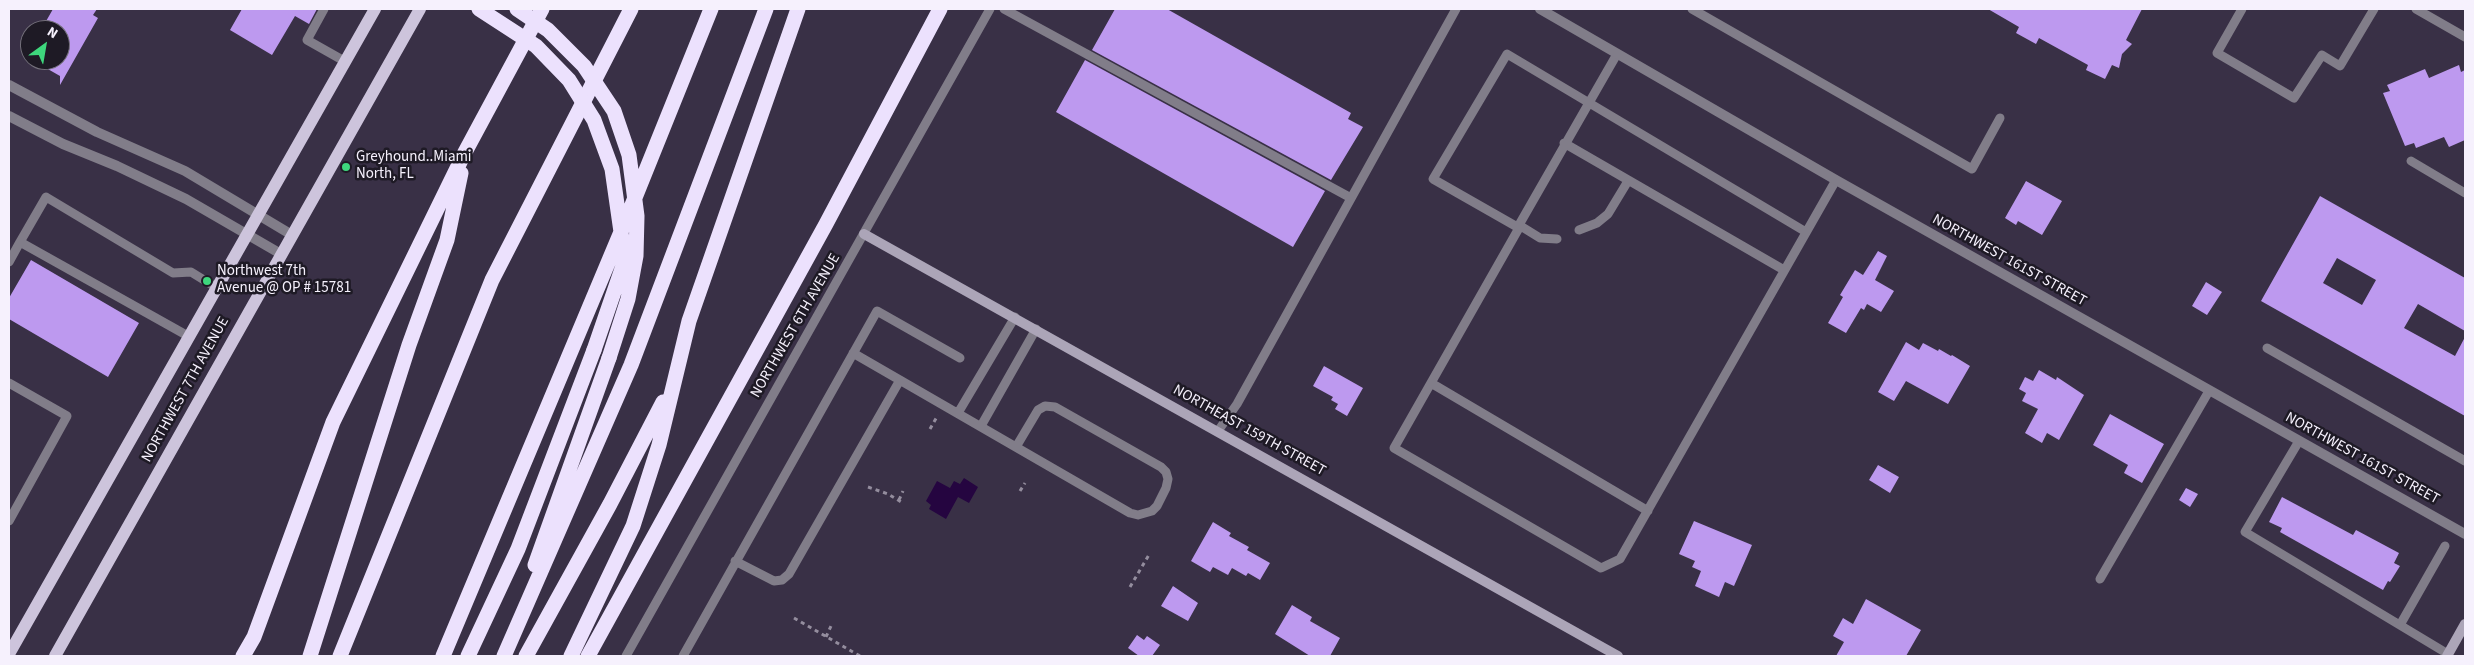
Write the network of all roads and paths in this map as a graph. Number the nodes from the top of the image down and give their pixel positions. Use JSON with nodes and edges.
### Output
{"nodes":[{"id":1,"x":324,"y":9,"type":"edge"},
{"id":2,"x":365,"y":9,"type":"edge"},
{"id":3,"x":375,"y":9,"type":"edge"},
{"id":4,"x":420,"y":9,"type":"edge"},
{"id":5,"x":479,"y":9,"type":"edge"},
{"id":6,"x":517,"y":9,"type":"edge"},
{"id":7,"x":542,"y":9,"type":"edge"},
{"id":8,"x":631,"y":9,"type":"edge"},
{"id":9,"x":711,"y":9,"type":"edge"},
{"id":10,"x":766,"y":9,"type":"edge"},
{"id":11,"x":798,"y":9,"type":"edge"},
{"id":12,"x":940,"y":9,"type":"edge"},
{"id":13,"x":990,"y":9,"type":"edge"},
{"id":14,"x":1004,"y":9,"type":"edge"},
{"id":15,"x":1456,"y":9,"type":"edge"},
{"id":16,"x":1540,"y":9,"type":"edge"},
{"id":17,"x":1692,"y":9,"type":"edge"},
{"id":18,"x":2242,"y":9,"type":"edge"},
{"id":19,"x":2374,"y":9,"type":"edge"},
{"id":20,"x":2416,"y":9,"type":"edge"},
{"id":21,"x":366,"y":26,"type":"junction"},
{"id":22,"x":2465,"y":37,"type":"edge"},
{"id":23,"x":1616,"y":54,"type":"junction"},
{"id":24,"x":346,"y":62,"type":"junction"},
{"id":25,"x":9,"y":85,"type":"edge"},
{"id":26,"x":1588,"y":103,"type":"junction"},
{"id":27,"x":9,"y":116,"type":"edge"},
{"id":28,"x":2000,"y":118,"type":"dead end"},
{"id":29,"x":1564,"y":143,"type":"junction"},
{"id":30,"x":464,"y":154,"type":"junction"},
{"id":31,"x":2411,"y":161,"type":"dead end"},
{"id":32,"x":1836,"y":180,"type":"junction"},
{"id":33,"x":1628,"y":181,"type":"junction"},
{"id":34,"x":2465,"y":193,"type":"edge"},
{"id":35,"x":1351,"y":198,"type":"junction"},
{"id":36,"x":258,"y":215,"type":"junction"},
{"id":37,"x":1579,"y":230,"type":"dead end"},
{"id":38,"x":1806,"y":232,"type":"junction"},
{"id":39,"x":246,"y":234,"type":"junction"},
{"id":40,"x":864,"y":234,"type":"junction"},
{"id":41,"x":292,"y":235,"type":"junction"},
{"id":42,"x":1558,"y":239,"type":"dead end"},
{"id":43,"x":20,"y":242,"type":"junction"},
{"id":44,"x":281,"y":254,"type":"junction"},
{"id":45,"x":9,"y":262,"type":"edge"},
{"id":46,"x":1784,"y":270,"type":"junction"},
{"id":47,"x":216,"y":288,"type":"junction"},
{"id":48,"x":1015,"y":317,"type":"junction"},
{"id":49,"x":1036,"y":329,"type":"junction"},
{"id":50,"x":188,"y":336,"type":"junction"},
{"id":51,"x":2266,"y":348,"type":"dead end"},
{"id":52,"x":853,"y":353,"type":"junction"},
{"id":53,"x":960,"y":358,"type":"dead end"},
{"id":54,"x":900,"y":380,"type":"junction"},
{"id":55,"x":1431,"y":382,"type":"junction"},
{"id":56,"x":9,"y":383,"type":"edge"},
{"id":57,"x":672,"y":384,"type":"junction"},
{"id":58,"x":2209,"y":391,"type":"junction"},
{"id":59,"x":958,"y":414,"type":"junction"},
{"id":60,"x":938,"y":415,"type":"dead end"},
{"id":61,"x":981,"y":426,"type":"junction"},
{"id":62,"x":930,"y":429,"type":"dead end"},
{"id":63,"x":1218,"y":431,"type":"junction"},
{"id":64,"x":2299,"y":441,"type":"junction"},
{"id":65,"x":1016,"y":447,"type":"junction"},
{"id":66,"x":2465,"y":461,"type":"edge"},
{"id":67,"x":1025,"y":482,"type":"dead end"},
{"id":68,"x":868,"y":487,"type":"dead end"},
{"id":69,"x":903,"y":491,"type":"dead end"},
{"id":70,"x":1020,"y":491,"type":"dead end"},
{"id":71,"x":899,"y":500,"type":"junction"},
{"id":72,"x":903,"y":503,"type":"dead end"},
{"id":73,"x":1648,"y":510,"type":"junction"},
{"id":74,"x":9,"y":521,"type":"edge"},
{"id":75,"x":2465,"y":534,"type":"edge"},
{"id":76,"x":2445,"y":546,"type":"dead end"},
{"id":77,"x":1150,"y":553,"type":"dead end"},
{"id":78,"x":735,"y":561,"type":"junction"},
{"id":79,"x":2100,"y":579,"type":"dead end"},
{"id":80,"x":1130,"y":586,"type":"dead end"},
{"id":81,"x":794,"y":618,"type":"dead end"},
{"id":82,"x":2465,"y":624,"type":"edge"},
{"id":83,"x":2400,"y":625,"type":"junction"},
{"id":84,"x":831,"y":626,"type":"dead end"},
{"id":85,"x":826,"y":637,"type":"junction"},
{"id":86,"x":9,"y":654,"type":"edge"},
{"id":87,"x":2448,"y":655,"type":"edge"},
{"id":88,"x":55,"y":656,"type":"edge"},
{"id":89,"x":243,"y":656,"type":"edge"},
{"id":90,"x":310,"y":656,"type":"edge"},
{"id":91,"x":340,"y":656,"type":"edge"},
{"id":92,"x":443,"y":656,"type":"edge"},
{"id":93,"x":468,"y":656,"type":"edge"},
{"id":94,"x":503,"y":656,"type":"edge"},
{"id":95,"x":526,"y":656,"type":"edge"},
{"id":96,"x":570,"y":656,"type":"edge"},
{"id":97,"x":588,"y":656,"type":"edge"},
{"id":98,"x":626,"y":656,"type":"edge"},
{"id":99,"x":683,"y":656,"type":"edge"},
{"id":100,"x":860,"y":656,"type":"edge"},
{"id":101,"x":1618,"y":656,"type":"edge"}],
"edges":[{"from":1,"to":24,"type":"lane"},
{"from":2,"to":21,"type":"main road"},
{"from":3,"to":21,"type":"main road","name":"NORTHWEST 7TH AVENUE"},
{"from":4,"to":41,"type":"main road","name":"NORTHWEST 7TH AVENUE"},
{"from":5,"to":93,"type":"highway","bridge":true},
{"from":6,"to":94,"type":"highway","bridge":true},
{"from":7,"to":30,"type":"highway"},
{"from":8,"to":91,"type":"highway"},
{"from":9,"to":92,"type":"highway","bridge":true},
{"from":10,"to":94,"type":"highway"},
{"from":11,"to":57,"type":"highway"},
{"from":12,"to":97,"type":"highway"},
{"from":13,"to":40,"type":"lane","name":"NORTHWEST 6TH AVENUE"},
{"from":14,"to":35,"type":"lane"},
{"from":15,"to":35,"type":"lane"},
{"from":16,"to":23,"type":"street","name":"NORTHWEST 161ST STREET"},
{"from":17,"to":28,"type":"lane"},
{"from":18,"to":19,"type":"lane"},
{"from":20,"to":22,"type":"lane"},
{"from":21,"to":24,"type":"main road","name":"NORTHWEST 7TH AVENUE"},
{"from":23,"to":26,"type":"lane"},
{"from":23,"to":32,"type":"street","name":"NORTHWEST 161ST STREET"},
{"from":24,"to":36,"type":"main road","name":"NORTHWEST 7TH AVENUE"},
{"from":25,"to":36,"type":"street"},
{"from":26,"to":29,"type":"lane"},
{"from":26,"to":38,"type":"lane"},
{"from":26,"to":55,"type":"lane"},
{"from":27,"to":39,"type":"street"},
{"from":29,"to":33,"type":"lane"},
{"from":29,"to":42,"type":"lane"},
{"from":30,"to":89,"type":"highway"},
{"from":30,"to":90,"type":"highway"},
{"from":31,"to":34,"type":"lane"},
{"from":32,"to":38,"type":"lane"},
{"from":32,"to":58,"type":"street","name":"NORTHWEST 161ST STREET"},
{"from":33,"to":37,"type":"lane"},
{"from":33,"to":46,"type":"lane"},
{"from":35,"to":63,"type":"lane"},
{"from":36,"to":39,"type":"main road","name":"NORTHWEST 7TH AVENUE"},
{"from":36,"to":41,"type":"street"},
{"from":38,"to":46,"type":"lane"},
{"from":39,"to":44,"type":"street"},
{"from":39,"to":47,"type":"main road","name":"NORTHWEST 7TH AVENUE"},
{"from":40,"to":48,"type":"street","name":"NORTHEAST 159TH STREET"},
{"from":40,"to":98,"type":"lane","name":"NORTHWEST 6TH AVENUE"},
{"from":41,"to":44,"type":"main road","name":"NORTHWEST 7TH AVENUE"},
{"from":43,"to":45,"type":"lane"},
{"from":43,"to":47,"type":"lane"},
{"from":43,"to":50,"type":"lane"},
{"from":44,"to":88,"type":"main road","name":"NORTHWEST 7TH AVENUE"},
{"from":46,"to":73,"type":"lane"},
{"from":47,"to":50,"type":"main road","name":"NORTHWEST 7TH AVENUE"},
{"from":48,"to":49,"type":"street","name":"NORTHEAST 159TH STREET"},
{"from":48,"to":59,"type":"lane"},
{"from":49,"to":61,"type":"lane"},
{"from":49,"to":63,"type":"street","name":"NORTHEAST 159TH STREET"},
{"from":50,"to":86,"type":"main road","name":"NORTHWEST 7TH AVENUE"},
{"from":51,"to":66,"type":"lane"},
{"from":52,"to":53,"type":"lane"},
{"from":52,"to":54,"type":"lane"},
{"from":52,"to":78,"type":"lane"},
{"from":54,"to":59,"type":"lane"},
{"from":54,"to":78,"type":"lane"},
{"from":55,"to":73,"type":"lane"},
{"from":55,"to":73,"type":"lane"},
{"from":56,"to":74,"type":"lane"},
{"from":57,"to":95,"type":"highway"},
{"from":57,"to":96,"type":"highway"},
{"from":58,"to":64,"type":"street","name":"NORTHWEST 161ST STREET"},
{"from":58,"to":79,"type":"lane"},
{"from":59,"to":61,"type":"lane"},
{"from":60,"to":62,"type":"path"},
{"from":61,"to":65,"type":"lane"},
{"from":63,"to":101,"type":"street","name":"NORTHEAST 159TH STREET"},
{"from":64,"to":75,"type":"street","name":"NORTHWEST 161ST STREET"},
{"from":64,"to":83,"type":"lane"},
{"from":65,"to":65,"type":"lane"},
{"from":67,"to":70,"type":"path"},
{"from":68,"to":71,"type":"path"},
{"from":69,"to":71,"type":"path"},
{"from":71,"to":72,"type":"path"},
{"from":76,"to":83,"type":"lane"},
{"from":77,"to":80,"type":"path"},
{"from":78,"to":99,"type":"lane"},
{"from":81,"to":85,"type":"path"},
{"from":82,"to":87,"type":"street"},
{"from":83,"to":87,"type":"lane"},
{"from":84,"to":85,"type":"path"},
{"from":85,"to":100,"type":"path"}]}
